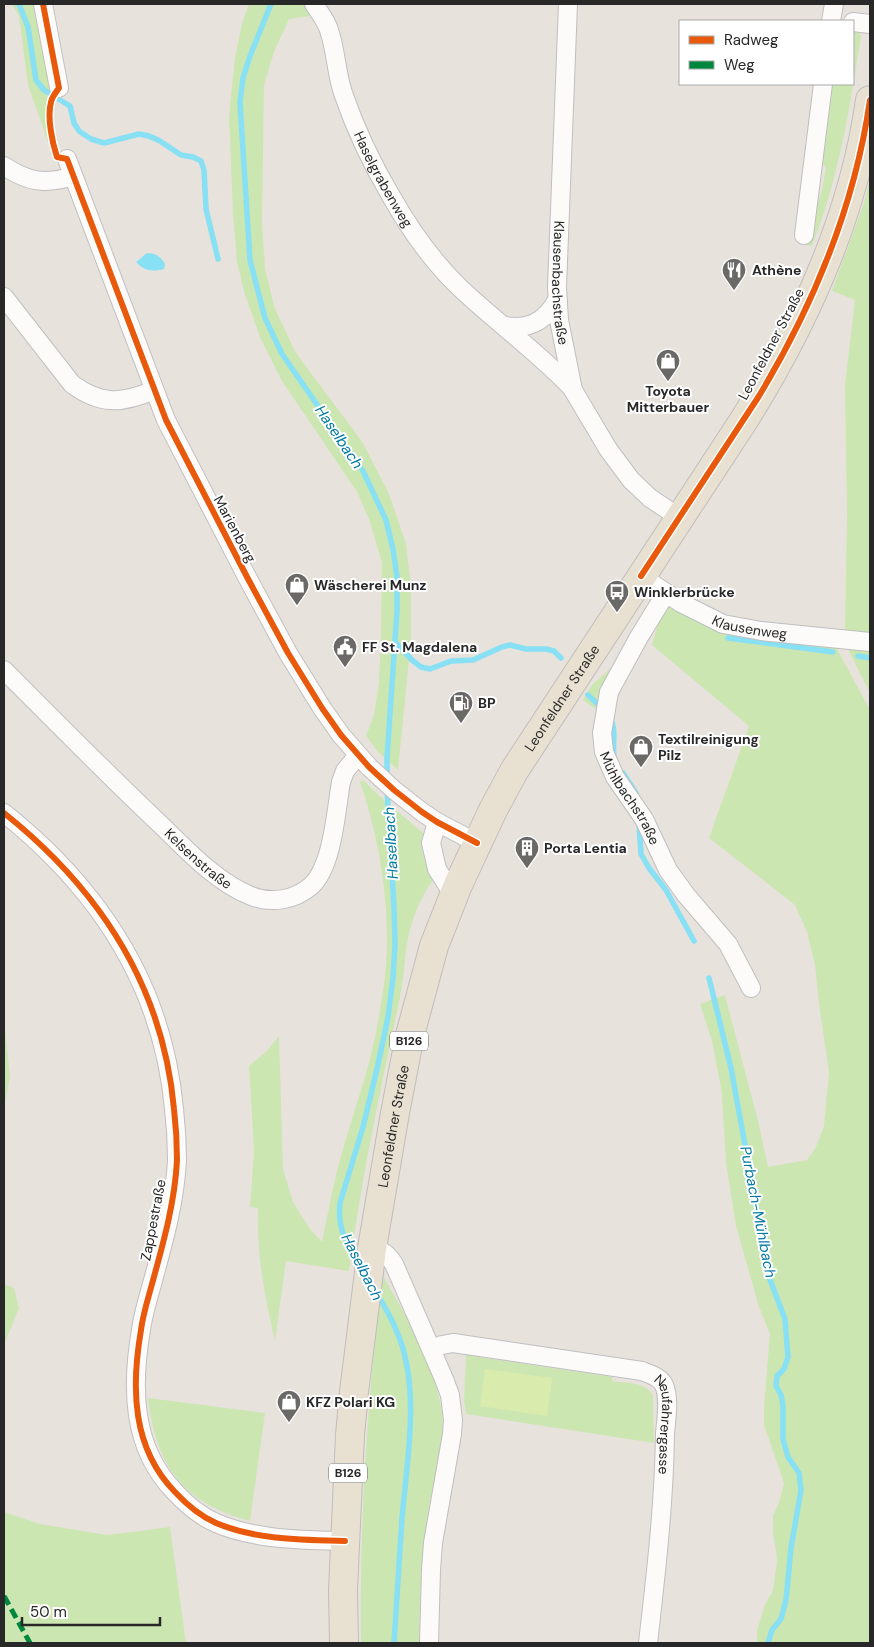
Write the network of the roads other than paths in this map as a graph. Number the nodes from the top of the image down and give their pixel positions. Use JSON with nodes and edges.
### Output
{"nodes":[{"id":1,"x":43,"y":4,"type":"edge"},
{"id":2,"x":314,"y":4,"type":"edge"},
{"id":3,"x":568,"y":4,"type":"edge"},
{"id":4,"x":854,"y":22,"type":"edge"},
{"id":5,"x":870,"y":24,"type":"edge"},
{"id":6,"x":823,"y":85,"type":"edge"},
{"id":7,"x":59,"y":88,"type":"dead end"},
{"id":8,"x":870,"y":100,"type":"edge"},
{"id":9,"x":67,"y":159,"type":"dead end"},
{"id":10,"x":4,"y":166,"type":"edge"},
{"id":11,"x":73,"y":176,"type":"junction"},
{"id":12,"x":804,"y":235,"type":"dead end"},
{"id":13,"x":4,"y":298,"type":"edge"},
{"id":14,"x":557,"y":300,"type":"junction"},
{"id":15,"x":504,"y":326,"type":"junction"},
{"id":16,"x":154,"y":390,"type":"junction"},
{"id":17,"x":573,"y":390,"type":"junction"},
{"id":18,"x":680,"y":518,"type":"junction"},
{"id":19,"x":641,"y":576,"type":"junction"},
{"id":20,"x":666,"y":593,"type":"junction"},
{"id":21,"x":870,"y":642,"type":"edge"},
{"id":22,"x":4,"y":670,"type":"edge"},
{"id":23,"x":364,"y":761,"type":"junction"},
{"id":24,"x":4,"y":813,"type":"edge"},
{"id":25,"x":437,"y":822,"type":"junction"},
{"id":26,"x":477,"y":843,"type":"junction"},
{"id":27,"x":454,"y":896,"type":"junction"},
{"id":28,"x":751,"y":988,"type":"dead end"},
{"id":29,"x":370,"y":1257,"type":"junction"},
{"id":30,"x":431,"y":1349,"type":"junction"},
{"id":31,"x":346,"y":1541,"type":"junction"},
{"id":32,"x":344,"y":1643,"type":"edge"},
{"id":33,"x":429,"y":1643,"type":"edge"},
{"id":34,"x":648,"y":1643,"type":"edge"}],
"edges":[{"from":1,"to":7,"type":"street"},
{"from":2,"to":15,"type":"street","name":"Haselgrabenweg"},
{"from":3,"to":14,"type":"street","name":"Klausenbachstraße"},
{"from":4,"to":5,"type":"street"},
{"from":6,"to":12,"type":"street"},
{"from":8,"to":18,"type":"main road","name":"Leonfeldner Straße","number":"B126"},
{"from":9,"to":11,"type":"street","name":"Marienberg"},
{"from":10,"to":11,"type":"street"},
{"from":11,"to":16,"type":"street","name":"Marienberg"},
{"from":13,"to":16,"type":"street"},
{"from":14,"to":15,"type":"street"},
{"from":14,"to":17,"type":"street","name":"Klausenbachstraße"},
{"from":15,"to":17,"type":"street","name":"Haselgrabenweg"},
{"from":16,"to":23,"type":"street","name":"Marienberg"},
{"from":17,"to":18,"type":"street","name":"Klausenbachstraße"},
{"from":18,"to":19,"type":"main road","name":"Leonfeldner Straße","number":"B126"},
{"from":19,"to":20,"type":"street","name":"Klausenweg"},
{"from":19,"to":26,"type":"main road","name":"Leonfeldner Straße","number":"B126"},
{"from":20,"to":21,"type":"street","name":"Klausenweg"},
{"from":20,"to":28,"type":"street","name":"Mühlbachstraße"},
{"from":22,"to":23,"type":"street","name":"Kelsenstraße"},
{"from":23,"to":25,"type":"street","name":"Marienberg"},
{"from":24,"to":31,"type":"street","name":"Zappestraße"},
{"from":25,"to":26,"type":"street","name":"Marienberg"},
{"from":25,"to":27,"type":"street"},
{"from":26,"to":27,"type":"main road","name":"Leonfeldner Straße","number":"B126"},
{"from":27,"to":29,"type":"main road","name":"Leonfeldner Straße","number":"B126"},
{"from":29,"to":30,"type":"street"},
{"from":29,"to":31,"type":"main road","name":"Leonfeldner Straße","number":"B126"},
{"from":30,"to":33,"type":"street"},
{"from":30,"to":34,"type":"street","name":"Neufahrergasse"},
{"from":31,"to":32,"type":"main road","name":"Leonfeldner Straße","number":"B126"}]}
